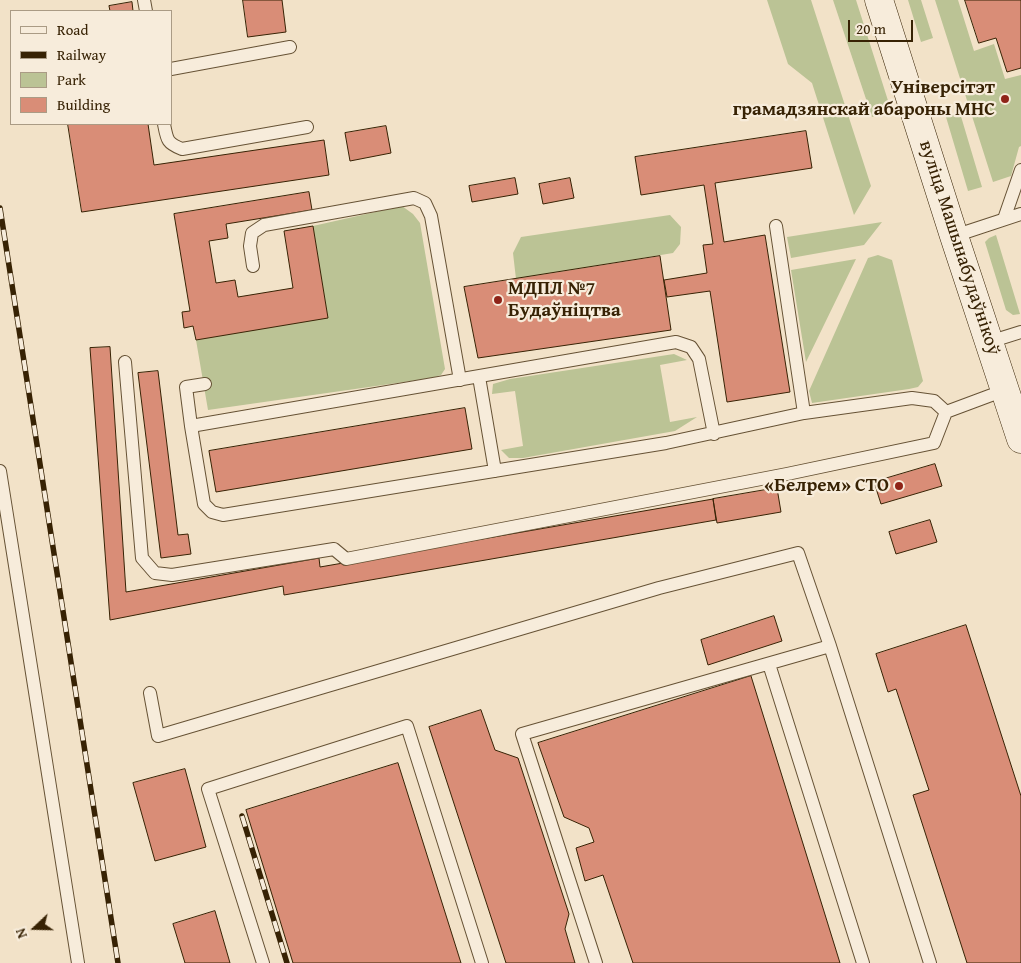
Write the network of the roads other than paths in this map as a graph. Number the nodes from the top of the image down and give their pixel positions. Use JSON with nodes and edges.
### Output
{"nodes":[{"id":1,"x":879,"y":0,"type":"edge"},
{"id":2,"x":290,"y":47,"type":"dead end"},
{"id":3,"x":172,"y":69,"type":"edge"},
{"id":4,"x":164,"y":125,"type":"edge"},
{"id":5,"x":307,"y":127,"type":"dead end"},
{"id":6,"x":1020,"y":174,"type":"edge"},
{"id":7,"x":1016,"y":196,"type":"edge"},
{"id":8,"x":1021,"y":214,"type":"edge"},
{"id":9,"x":1004,"y":219,"type":"junction"},
{"id":10,"x":776,"y":226,"type":"dead end"},
{"id":11,"x":954,"y":236,"type":"junction"},
{"id":12,"x":253,"y":266,"type":"dead end"},
{"id":13,"x":1021,"y":332,"type":"edge"},
{"id":14,"x":989,"y":342,"type":"junction"},
{"id":15,"x":125,"y":362,"type":"dead end"},
{"id":16,"x":479,"y":377,"type":"junction"},
{"id":17,"x":460,"y":380,"type":"junction"},
{"id":18,"x":205,"y":384,"type":"dead end"},
{"id":19,"x":1005,"y":390,"type":"junction"},
{"id":20,"x":946,"y":412,"type":"junction"},
{"id":21,"x":804,"y":413,"type":"junction"},
{"id":22,"x":191,"y":426,"type":"junction"},
{"id":23,"x":714,"y":434,"type":"junction"},
{"id":24,"x":1021,"y":439,"type":"edge"},
{"id":25,"x":0,"y":471,"type":"edge"},
{"id":26,"x":495,"y":471,"type":"junction"},
{"id":27,"x":830,"y":646,"type":"junction"},
{"id":28,"x":769,"y":664,"type":"junction"},
{"id":29,"x":150,"y":692,"type":"dead end"},
{"id":30,"x":78,"y":963,"type":"edge"},
{"id":31,"x":263,"y":963,"type":"edge"},
{"id":32,"x":482,"y":963,"type":"edge"},
{"id":33,"x":596,"y":963,"type":"edge"},
{"id":34,"x":863,"y":963,"type":"edge"},
{"id":35,"x":930,"y":963,"type":"edge"}],
"edges":[{"from":1,"to":11,"type":"main road","name":"вуліца Машынабудаўнікоў"},
{"from":2,"to":3,"type":"lane"},
{"from":4,"to":5,"type":"lane"},
{"from":6,"to":7,"type":"lane"},
{"from":7,"to":9,"type":"lane"},
{"from":8,"to":9,"type":"lane"},
{"from":9,"to":11,"type":"lane"},
{"from":10,"to":21,"type":"lane"},
{"from":11,"to":14,"type":"main road","name":"вуліца Машынабудаўнікоў"},
{"from":12,"to":17,"type":"lane"},
{"from":13,"to":14,"type":"lane"},
{"from":14,"to":19,"type":"main road","name":"вуліца Машынабудаўнікоў"},
{"from":15,"to":20,"type":"lane"},
{"from":16,"to":17,"type":"lane"},
{"from":16,"to":23,"type":"lane"},
{"from":16,"to":26,"type":"lane"},
{"from":17,"to":22,"type":"lane"},
{"from":18,"to":22,"type":"lane"},
{"from":19,"to":20,"type":"lane"},
{"from":19,"to":24,"type":"main road","name":"вуліца Машынабудаўнікоў"},
{"from":20,"to":21,"type":"lane"},
{"from":21,"to":23,"type":"lane"},
{"from":22,"to":26,"type":"lane"},
{"from":23,"to":26,"type":"lane"},
{"from":25,"to":30,"type":"lane"},
{"from":27,"to":28,"type":"lane"},
{"from":27,"to":29,"type":"lane"},
{"from":27,"to":35,"type":"lane"},
{"from":28,"to":33,"type":"lane"},
{"from":28,"to":34,"type":"lane"},
{"from":31,"to":32,"type":"lane"}]}
